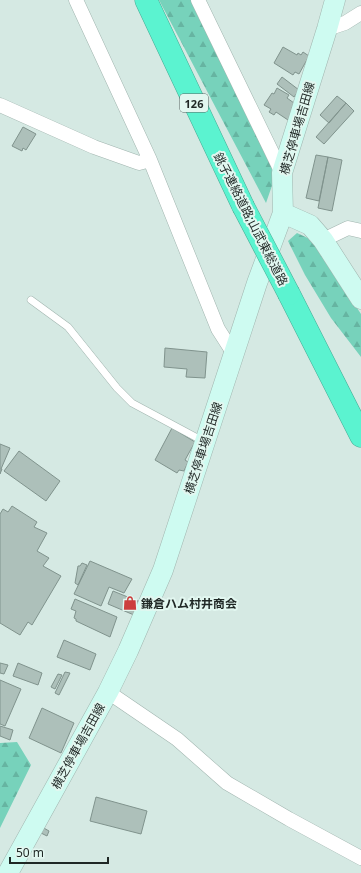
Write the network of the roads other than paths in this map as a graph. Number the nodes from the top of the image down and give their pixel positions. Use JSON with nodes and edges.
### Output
{"nodes":[{"id":1,"x":76,"y":0,"type":"edge"},
{"id":2,"x":146,"y":0,"type":"edge"},
{"id":3,"x":198,"y":0,"type":"edge"},
{"id":4,"x":335,"y":0,"type":"edge"},
{"id":5,"x":361,"y":13,"type":"edge"},
{"id":6,"x":327,"y":29,"type":"junction"},
{"id":7,"x":0,"y":105,"type":"edge"},
{"id":8,"x":150,"y":160,"type":"junction"},
{"id":9,"x":282,"y":173,"type":"junction"},
{"id":10,"x":283,"y":213,"type":"junction"},
{"id":11,"x":361,"y":231,"type":"edge"},
{"id":12,"x":323,"y":240,"type":"junction"},
{"id":13,"x":361,"y":299,"type":"edge"},
{"id":14,"x":31,"y":300,"type":"dead end"},
{"id":15,"x":234,"y":354,"type":"junction"},
{"id":16,"x":361,"y":436,"type":"edge"},
{"id":17,"x":205,"y":442,"type":"junction"},
{"id":18,"x":108,"y":692,"type":"junction"},
{"id":19,"x":361,"y":858,"type":"edge"},
{"id":20,"x":8,"y":873,"type":"edge"}],
"edges":[{"from":1,"to":8,"type":"street"},
{"from":2,"to":16,"type":"highway","name":"銚子連絡道路;山武東総道路","number":"126","bridge":true},
{"from":3,"to":9,"type":"street"},
{"from":4,"to":6,"type":"main road","name":"横芝停車場吉田線"},
{"from":5,"to":6,"type":"street"},
{"from":6,"to":9,"type":"main road","name":"横芝停車場吉田線"},
{"from":7,"to":8,"type":"street"},
{"from":8,"to":15,"type":"street"},
{"from":9,"to":10,"type":"main road","name":"横芝停車場吉田線"},
{"from":10,"to":12,"type":"main road"},
{"from":10,"to":15,"type":"main road","name":"横芝停車場吉田線"},
{"from":11,"to":12,"type":"street"},
{"from":12,"to":13,"type":"main road"},
{"from":14,"to":17,"type":"lane"},
{"from":15,"to":17,"type":"main road","name":"横芝停車場吉田線"},
{"from":17,"to":18,"type":"main road","name":"横芝停車場吉田線"},
{"from":18,"to":19,"type":"street"},
{"from":18,"to":20,"type":"main road","name":"横芝停車場吉田線"}]}
